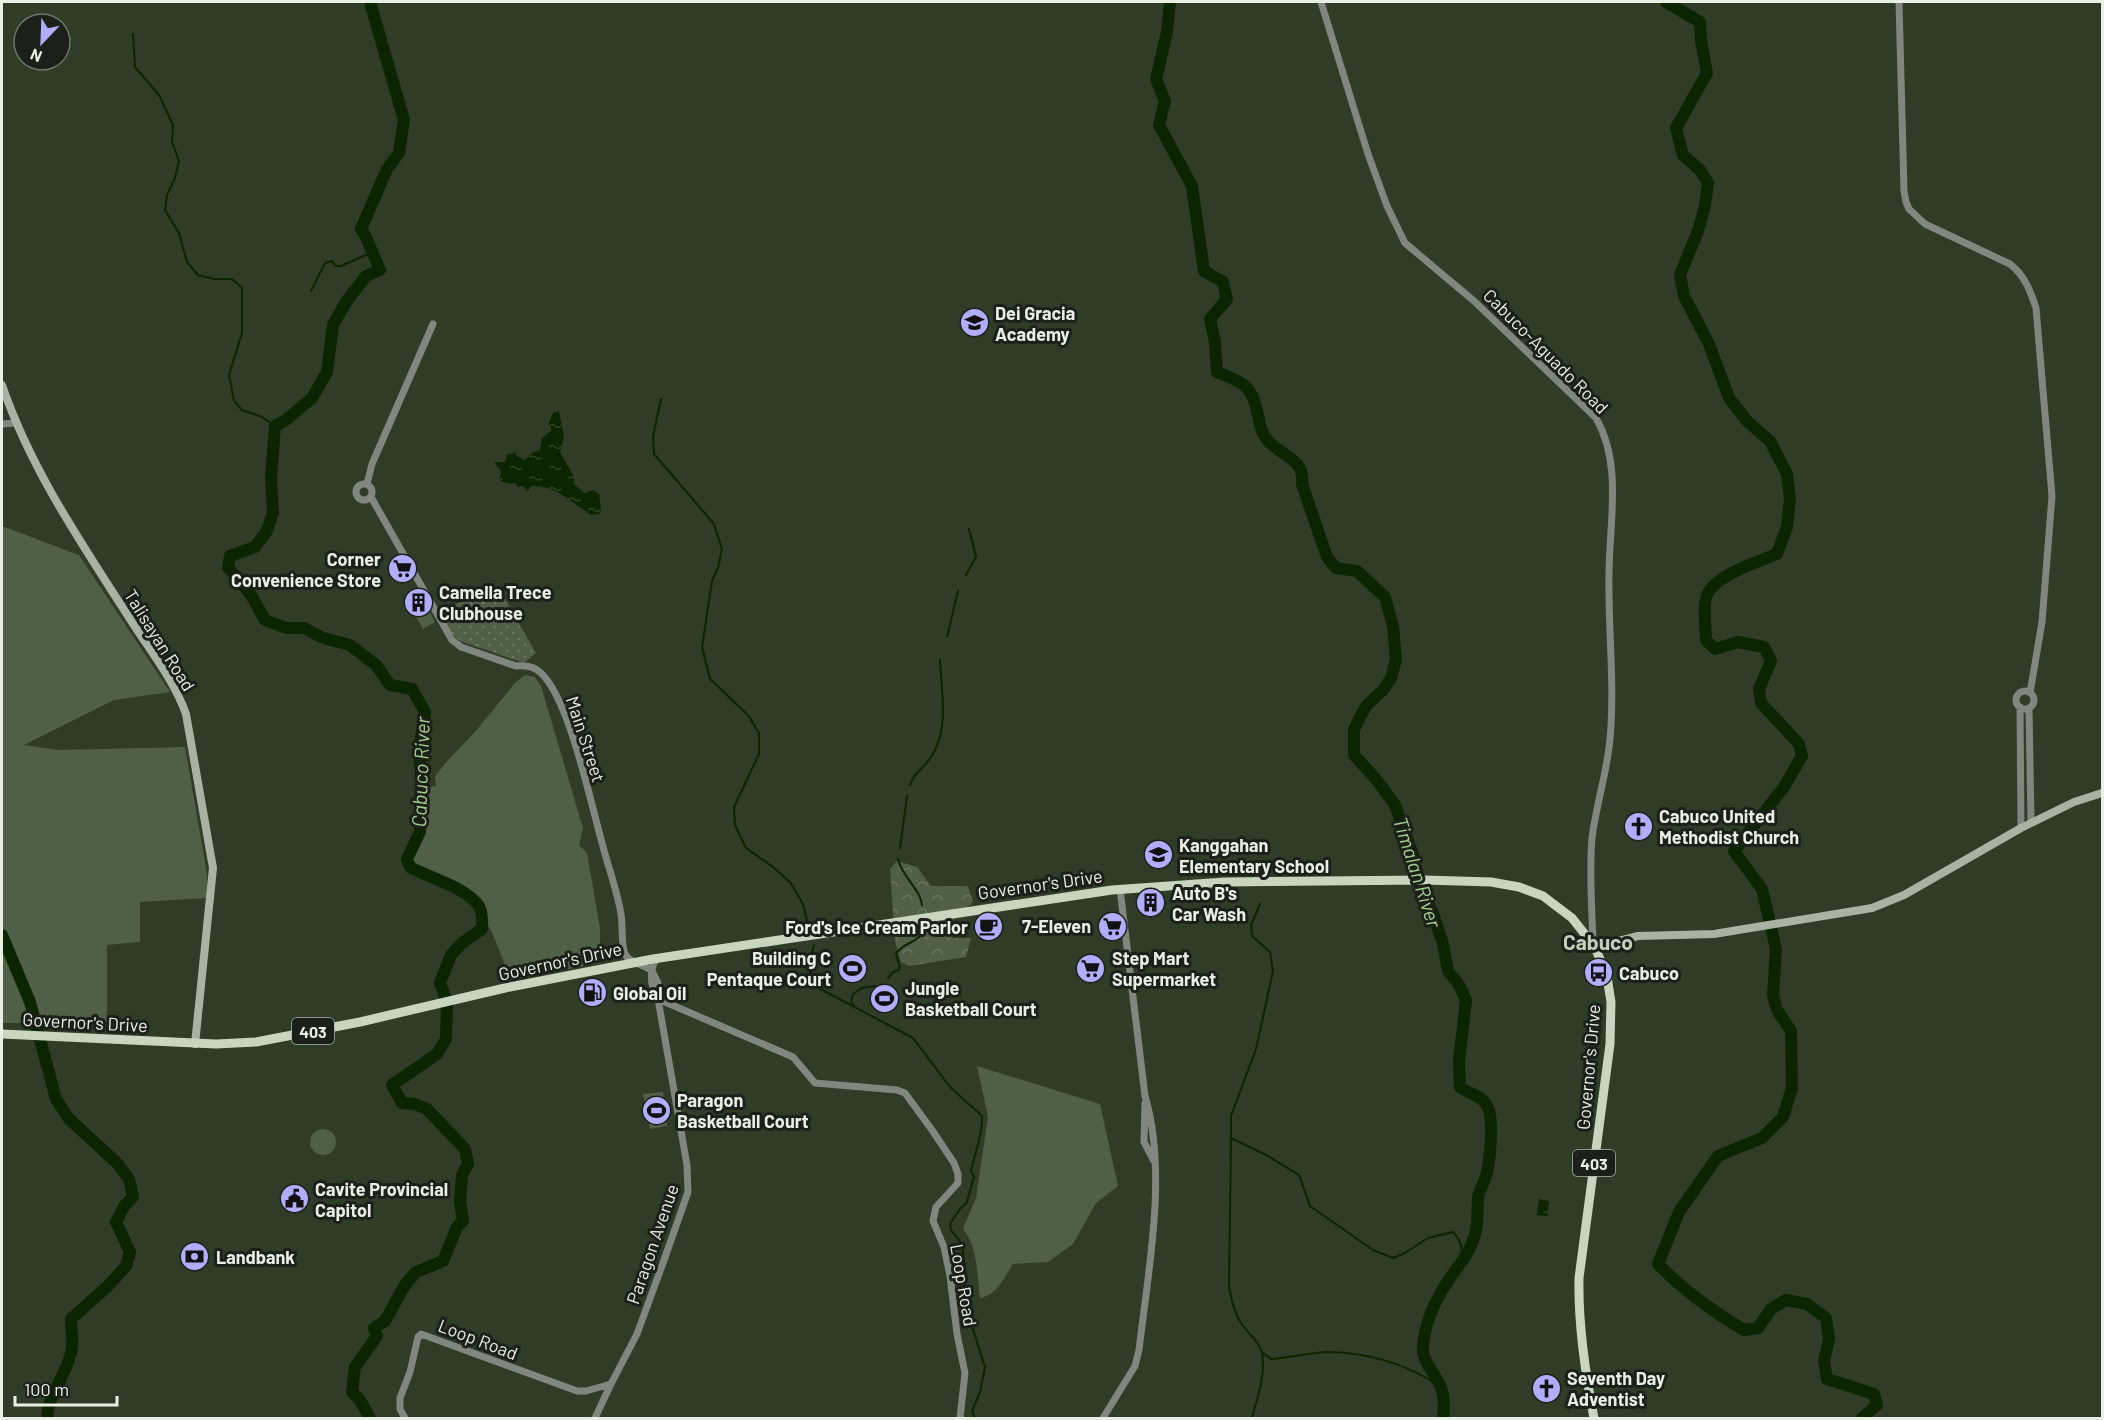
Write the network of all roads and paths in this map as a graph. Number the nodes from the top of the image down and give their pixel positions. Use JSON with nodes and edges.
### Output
{"nodes":[{"id":1,"x":1321,"y":2,"type":"edge"},
{"id":2,"x":1899,"y":2,"type":"edge"},
{"id":3,"x":433,"y":324,"type":"dead end"},
{"id":4,"x":2,"y":385,"type":"edge"},
{"id":5,"x":16,"y":423,"type":"junction"},
{"id":6,"x":2,"y":424,"type":"edge"},
{"id":7,"x":367,"y":484,"type":"junction"},
{"id":8,"x":371,"y":497,"type":"junction"},
{"id":9,"x":2027,"y":692,"type":"junction"},
{"id":10,"x":2020,"y":707,"type":"junction"},
{"id":11,"x":2029,"y":708,"type":"junction"},
{"id":12,"x":2103,"y":793,"type":"edge"},
{"id":13,"x":2031,"y":822,"type":"junction"},
{"id":14,"x":2021,"y":828,"type":"junction"},
{"id":15,"x":1120,"y":889,"type":"junction"},
{"id":16,"x":1594,"y":945,"type":"junction"},
{"id":17,"x":624,"y":953,"type":"junction"},
{"id":18,"x":657,"y":958,"type":"junction"},
{"id":19,"x":636,"y":962,"type":"junction"},
{"id":20,"x":601,"y":969,"type":"junction"},
{"id":21,"x":652,"y":970,"type":"junction"},
{"id":22,"x":658,"y":999,"type":"junction"},
{"id":23,"x":2,"y":1034,"type":"edge"},
{"id":24,"x":195,"y":1044,"type":"junction"},
{"id":25,"x":610,"y":1384,"type":"junction"},
{"id":26,"x":405,"y":1419,"type":"edge"},
{"id":27,"x":595,"y":1419,"type":"edge"},
{"id":28,"x":960,"y":1419,"type":"edge"},
{"id":29,"x":1103,"y":1419,"type":"edge"},
{"id":30,"x":1594,"y":1419,"type":"edge"}],
"edges":[{"from":1,"to":16,"type":"street","name":"Cabuco-Aguado Road"},
{"from":2,"to":9,"type":"street"},
{"from":3,"to":7,"type":"street","name":"Main Street"},
{"from":4,"to":5,"type":"main road","name":"Talisayan Road"},
{"from":5,"to":6,"type":"street"},
{"from":5,"to":24,"type":"main road","name":"Talisayan Road"},
{"from":7,"to":8,"type":"street","name":"Main Street"},
{"from":7,"to":8,"type":"street","name":"Main Street"},
{"from":8,"to":17,"type":"street","name":"Main Street"},
{"from":9,"to":10,"type":"street"},
{"from":9,"to":11,"type":"street"},
{"from":10,"to":11,"type":"street"},
{"from":10,"to":14,"type":"street"},
{"from":11,"to":13,"type":"street"},
{"from":12,"to":13,"type":"main road"},
{"from":13,"to":14,"type":"main road"},
{"from":14,"to":16,"type":"main road"},
{"from":15,"to":16,"type":"main road","name":"Governor's Drive","number":"403"},
{"from":15,"to":18,"type":"main road","name":"Governor's Drive","number":"403"},
{"from":15,"to":29,"type":"street"},
{"from":16,"to":30,"type":"main road","name":"Governor's Drive","number":"403"},
{"from":17,"to":19,"type":"street"},
{"from":17,"to":20,"type":"street"},
{"from":18,"to":19,"type":"main road","name":"Governor's Drive","number":"403"},
{"from":18,"to":21,"type":"street"},
{"from":19,"to":20,"type":"main road","name":"Governor's Drive","number":"403"},
{"from":19,"to":21,"type":"street"},
{"from":20,"to":24,"type":"main road","name":"Governor's Drive","number":"403"},
{"from":21,"to":22,"type":"street","name":"Paragon Avenue"},
{"from":22,"to":25,"type":"street","name":"Paragon Avenue"},
{"from":22,"to":28,"type":"street","name":"Loop Road"},
{"from":23,"to":24,"type":"main road","name":"Governor's Drive","number":"403"},
{"from":25,"to":26,"type":"street","name":"Loop Road"},
{"from":25,"to":27,"type":"street","name":"Paragon Avenue"}]}
